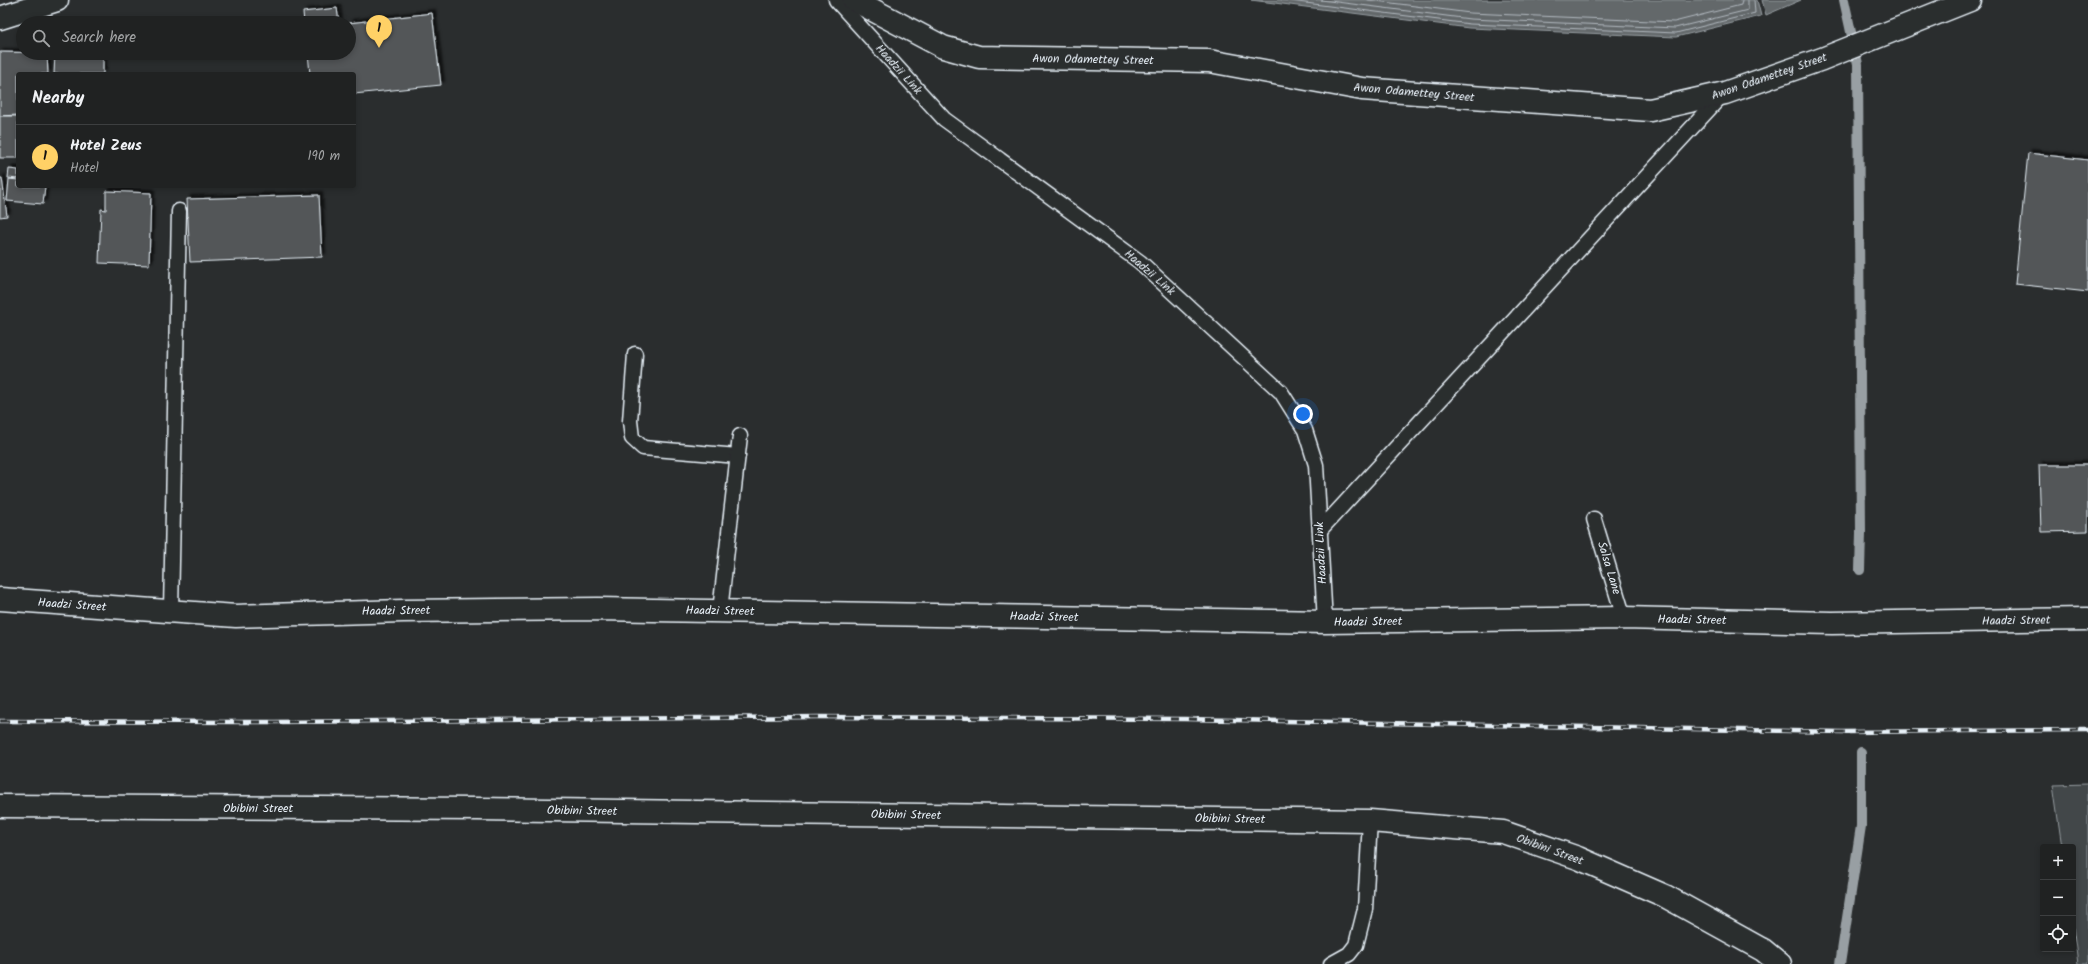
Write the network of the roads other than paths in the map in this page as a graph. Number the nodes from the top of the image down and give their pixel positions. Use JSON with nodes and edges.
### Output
{"nodes":[{"id":1,"x":57,"y":0,"type":"edge"},
{"id":2,"x":836,"y":0,"type":"edge"},
{"id":3,"x":854,"y":0,"type":"edge"},
{"id":4,"x":1970,"y":0,"type":"edge"},
{"id":5,"x":0,"y":18,"type":"edge"},
{"id":6,"x":1725,"y":93,"type":"junction"},
{"id":7,"x":179,"y":211,"type":"dead end"},
{"id":8,"x":635,"y":354,"type":"dead end"},
{"id":9,"x":740,"y":436,"type":"dead end"},
{"id":10,"x":738,"y":456,"type":"junction"},
{"id":11,"x":1594,"y":519,"type":"dead end"},
{"id":12,"x":1320,"y":530,"type":"junction"},
{"id":13,"x":0,"y":599,"type":"edge"},
{"id":14,"x":171,"y":611,"type":"junction"},
{"id":15,"x":720,"y":612,"type":"junction"},
{"id":16,"x":1624,"y":618,"type":"junction"},
{"id":17,"x":2088,"y":619,"type":"edge"},
{"id":18,"x":1325,"y":622,"type":"junction"},
{"id":19,"x":0,"y":806,"type":"edge"},
{"id":20,"x":1370,"y":821,"type":"junction"},
{"id":21,"x":1762,"y":957,"type":"edge"},
{"id":22,"x":1331,"y":964,"type":"edge"},
{"id":23,"x":1780,"y":964,"type":"edge"}],
"edges":[{"from":1,"to":5,"type":"street"},
{"from":2,"to":12,"type":"lane","name":"Haadzii Link"},
{"from":3,"to":6,"type":"street","name":"Awon Odamettey Street"},
{"from":4,"to":6,"type":"street","name":"Awon Odamettey Street"},
{"from":6,"to":12,"type":"lane"},
{"from":7,"to":14,"type":"lane"},
{"from":8,"to":10,"type":"lane"},
{"from":9,"to":10,"type":"lane"},
{"from":10,"to":15,"type":"lane"},
{"from":11,"to":16,"type":"lane","name":"Salsa Lane"},
{"from":12,"to":18,"type":"lane","name":"Haadzii Link"},
{"from":13,"to":14,"type":"street","name":"Haadzi Street"},
{"from":14,"to":15,"type":"street","name":"Haadzi Street"},
{"from":15,"to":18,"type":"street","name":"Haadzi Street"},
{"from":16,"to":17,"type":"street","name":"Haadzi Street"},
{"from":16,"to":18,"type":"street","name":"Haadzi Street"},
{"from":19,"to":20,"type":"street","name":"Obibini Street"},
{"from":20,"to":21,"type":"street","name":"Obibini Street"},
{"from":20,"to":22,"type":"lane"},
{"from":21,"to":23,"type":"street","name":"Obibini Street"}]}
